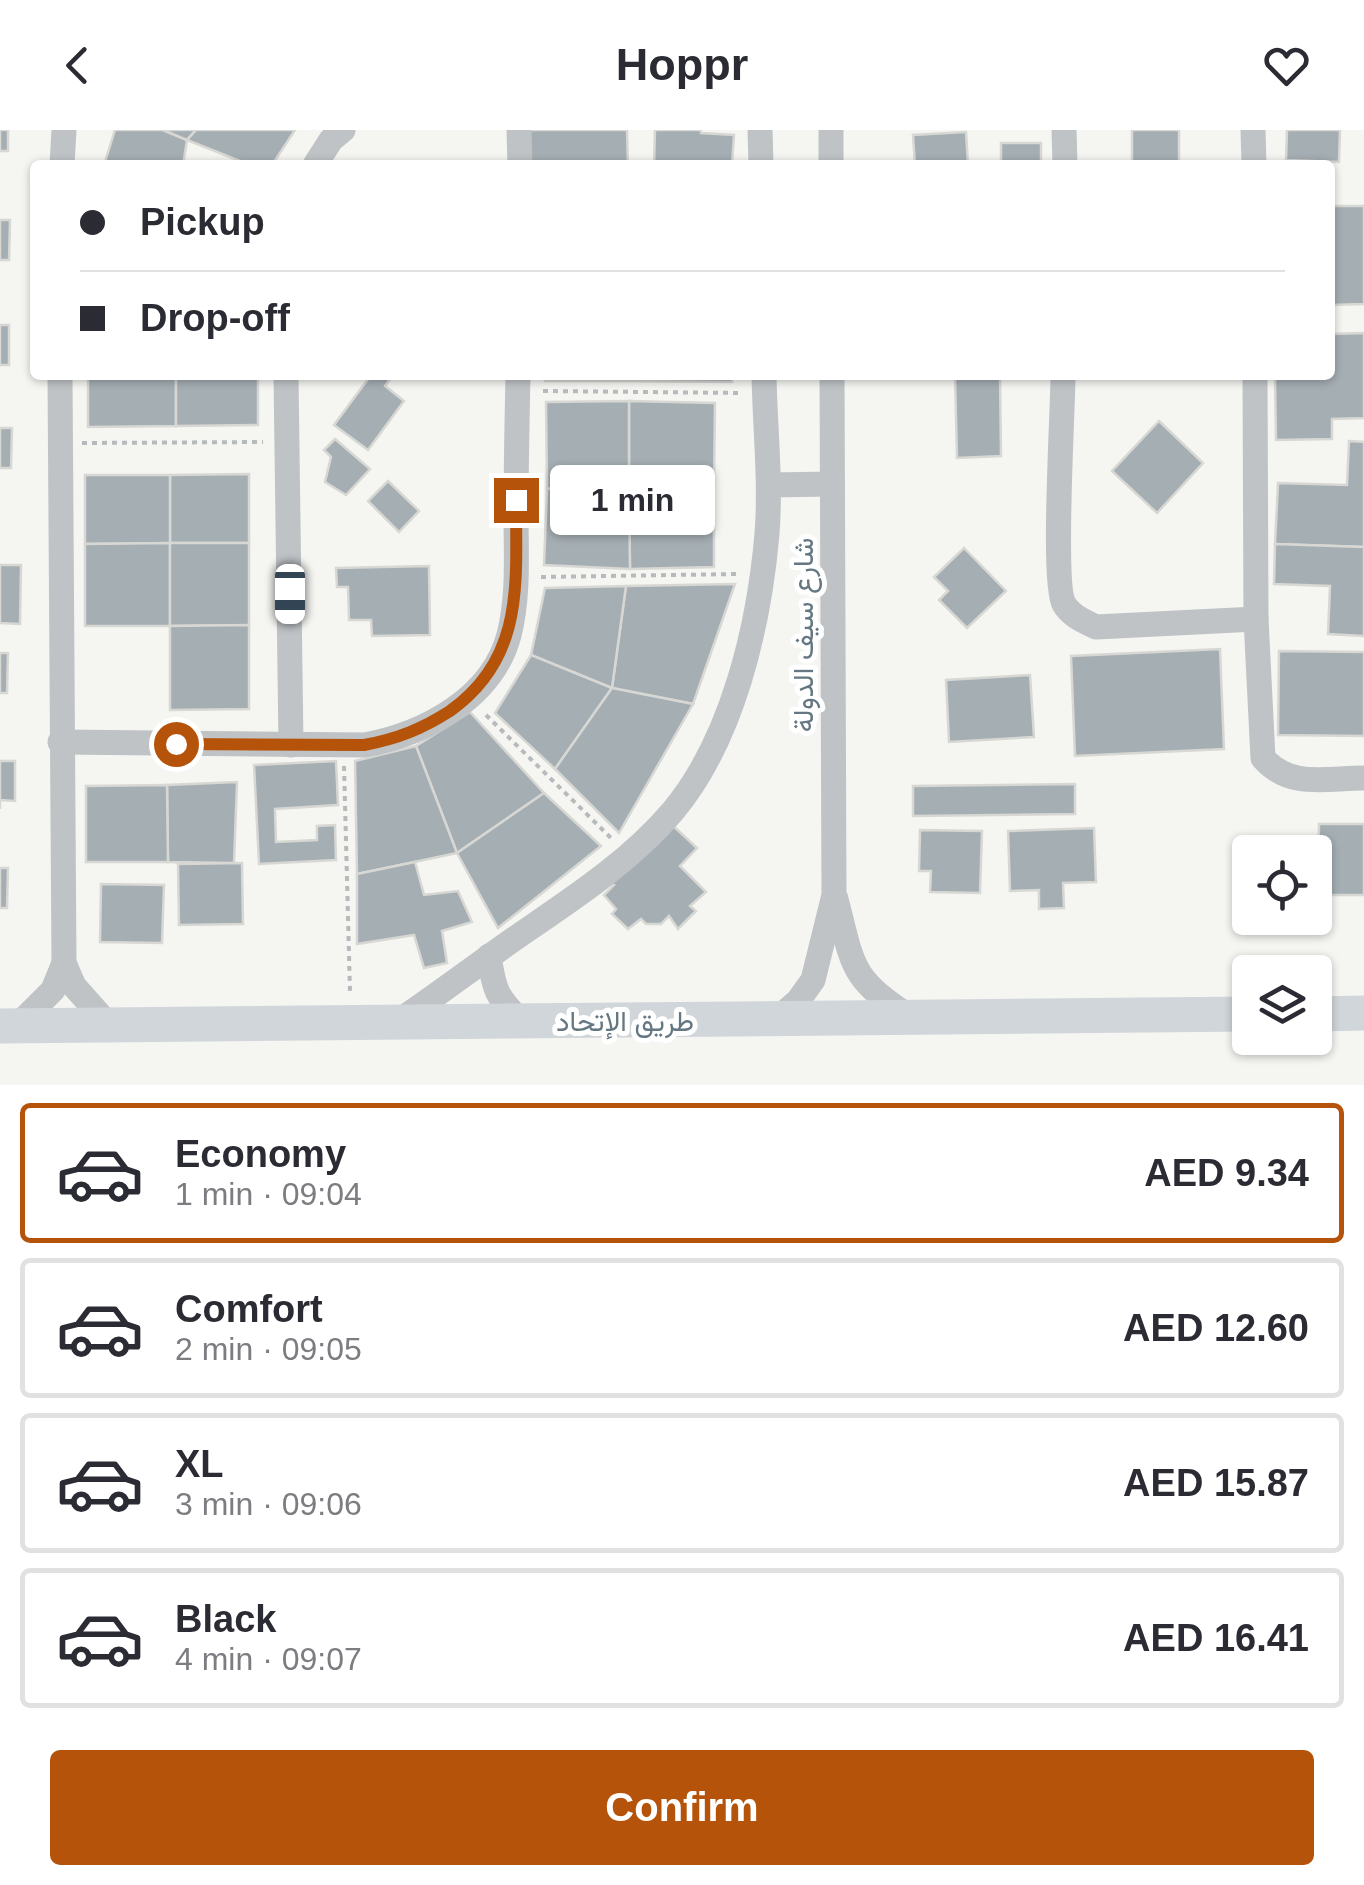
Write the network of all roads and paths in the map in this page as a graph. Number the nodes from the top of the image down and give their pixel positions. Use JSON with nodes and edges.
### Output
{"nodes":[{"id":1,"x":64,"y":130,"type":"edge"},
{"id":2,"x":343,"y":130,"type":"edge"},
{"id":3,"x":518,"y":130,"type":"edge"},
{"id":4,"x":760,"y":130,"type":"edge"},
{"id":5,"x":831,"y":130,"type":"edge"},
{"id":6,"x":1064,"y":130,"type":"edge"},
{"id":7,"x":1254,"y":130,"type":"edge"},
{"id":8,"x":62,"y":160,"type":"edge"},
{"id":9,"x":317,"y":160,"type":"edge"},
{"id":10,"x":520,"y":160,"type":"edge"},
{"id":11,"x":762,"y":160,"type":"edge"},
{"id":12,"x":831,"y":160,"type":"edge"},
{"id":13,"x":1065,"y":160,"type":"edge"},
{"id":14,"x":1254,"y":160,"type":"edge"},
{"id":15,"x":60,"y":380,"type":"edge"},
{"id":16,"x":286,"y":380,"type":"edge"},
{"id":17,"x":832,"y":380,"type":"edge"},
{"id":18,"x":1063,"y":380,"type":"edge"},
{"id":19,"x":1255,"y":380,"type":"edge"},
{"id":20,"x":518,"y":383,"type":"edge"},
{"id":21,"x":765,"y":384,"type":"edge"},
{"id":22,"x":288,"y":442,"type":"junction"},
{"id":23,"x":60,"y":443,"type":"junction"},
{"id":24,"x":832,"y":484,"type":"junction"},
{"id":25,"x":769,"y":485,"type":"junction"},
{"id":26,"x":762,"y":574,"type":"junction"},
{"id":27,"x":516,"y":578,"type":"junction"},
{"id":28,"x":1256,"y":619,"type":"junction"},
{"id":29,"x":468,"y":698,"type":"junction"},
{"id":30,"x":60,"y":742,"type":"junction"},
{"id":31,"x":291,"y":745,"type":"junction"},
{"id":32,"x":343,"y":747,"type":"junction"},
{"id":33,"x":1364,"y":778,"type":"edge"},
{"id":34,"x":628,"y":855,"type":"junction"},
{"id":35,"x":834,"y":895,"type":"junction"},
{"id":36,"x":490,"y":956,"type":"junction"},
{"id":37,"x":64,"y":963,"type":"junction"},
{"id":38,"x":1364,"y":1013,"type":"edge"},
{"id":39,"x":1232,"y":1014,"type":"edge"},
{"id":40,"x":1332,"y":1014,"type":"edge"},
{"id":41,"x":914,"y":1019,"type":"junction"},
{"id":42,"x":776,"y":1020,"type":"junction"},
{"id":43,"x":521,"y":1021,"type":"junction"},
{"id":44,"x":350,"y":1023,"type":"junction"},
{"id":45,"x":395,"y":1023,"type":"junction"},
{"id":46,"x":107,"y":1024,"type":"junction"},
{"id":47,"x":9,"y":1026,"type":"edge"}],
"edges":[{"from":1,"to":8,"type":"street"},
{"from":2,"to":9,"type":"street"},
{"from":3,"to":10,"type":"street"},
{"from":4,"to":11,"type":"street"},
{"from":5,"to":12,"type":"street"},
{"from":6,"to":13,"type":"street"},
{"from":7,"to":14,"type":"street"},
{"from":15,"to":23,"type":"street"},
{"from":16,"to":22,"type":"street"},
{"from":17,"to":24,"type":"street","name":"شارع سيف الدولة"},
{"from":18,"to":28,"type":"street"},
{"from":19,"to":28,"type":"street"},
{"from":20,"to":21,"type":"path"},
{"from":20,"to":27,"type":"street"},
{"from":21,"to":25,"type":"street"},
{"from":22,"to":23,"type":"path"},
{"from":22,"to":31,"type":"street"},
{"from":23,"to":30,"type":"street"},
{"from":24,"to":25,"type":"street"},
{"from":24,"to":35,"type":"street","name":"شارع سيف الدولة"},
{"from":25,"to":26,"type":"street"},
{"from":26,"to":27,"type":"path"},
{"from":26,"to":34,"type":"street"},
{"from":27,"to":29,"type":"street"},
{"from":28,"to":33,"type":"street"},
{"from":29,"to":32,"type":"street"},
{"from":29,"to":34,"type":"path"},
{"from":30,"to":31,"type":"street"},
{"from":30,"to":37,"type":"street"},
{"from":31,"to":32,"type":"street"},
{"from":32,"to":44,"type":"path"},
{"from":34,"to":36,"type":"street"},
{"from":35,"to":41,"type":"street","name":"شارع سيف الدولة"},
{"from":35,"to":42,"type":"street","name":"شارع سيف الدولة"},
{"from":36,"to":43,"type":"street"},
{"from":36,"to":45,"type":"street"},
{"from":37,"to":46,"type":"street"},
{"from":37,"to":47,"type":"street"},
{"from":38,"to":40,"type":"street"},
{"from":39,"to":41,"type":"street","name":"طريق اﻹتحاد"},
{"from":41,"to":42,"type":"street","name":"طريق اﻹتحاد"},
{"from":42,"to":43,"type":"street","name":"طريق اﻹتحاد"},
{"from":43,"to":45,"type":"street","name":"طريق اﻹتحاد"},
{"from":44,"to":45,"type":"street","name":"طريق اﻹتحاد"},
{"from":44,"to":46,"type":"street","name":"طريق اﻹتحاد"},
{"from":46,"to":47,"type":"street","name":"طريق اﻹتحاد"}]}
